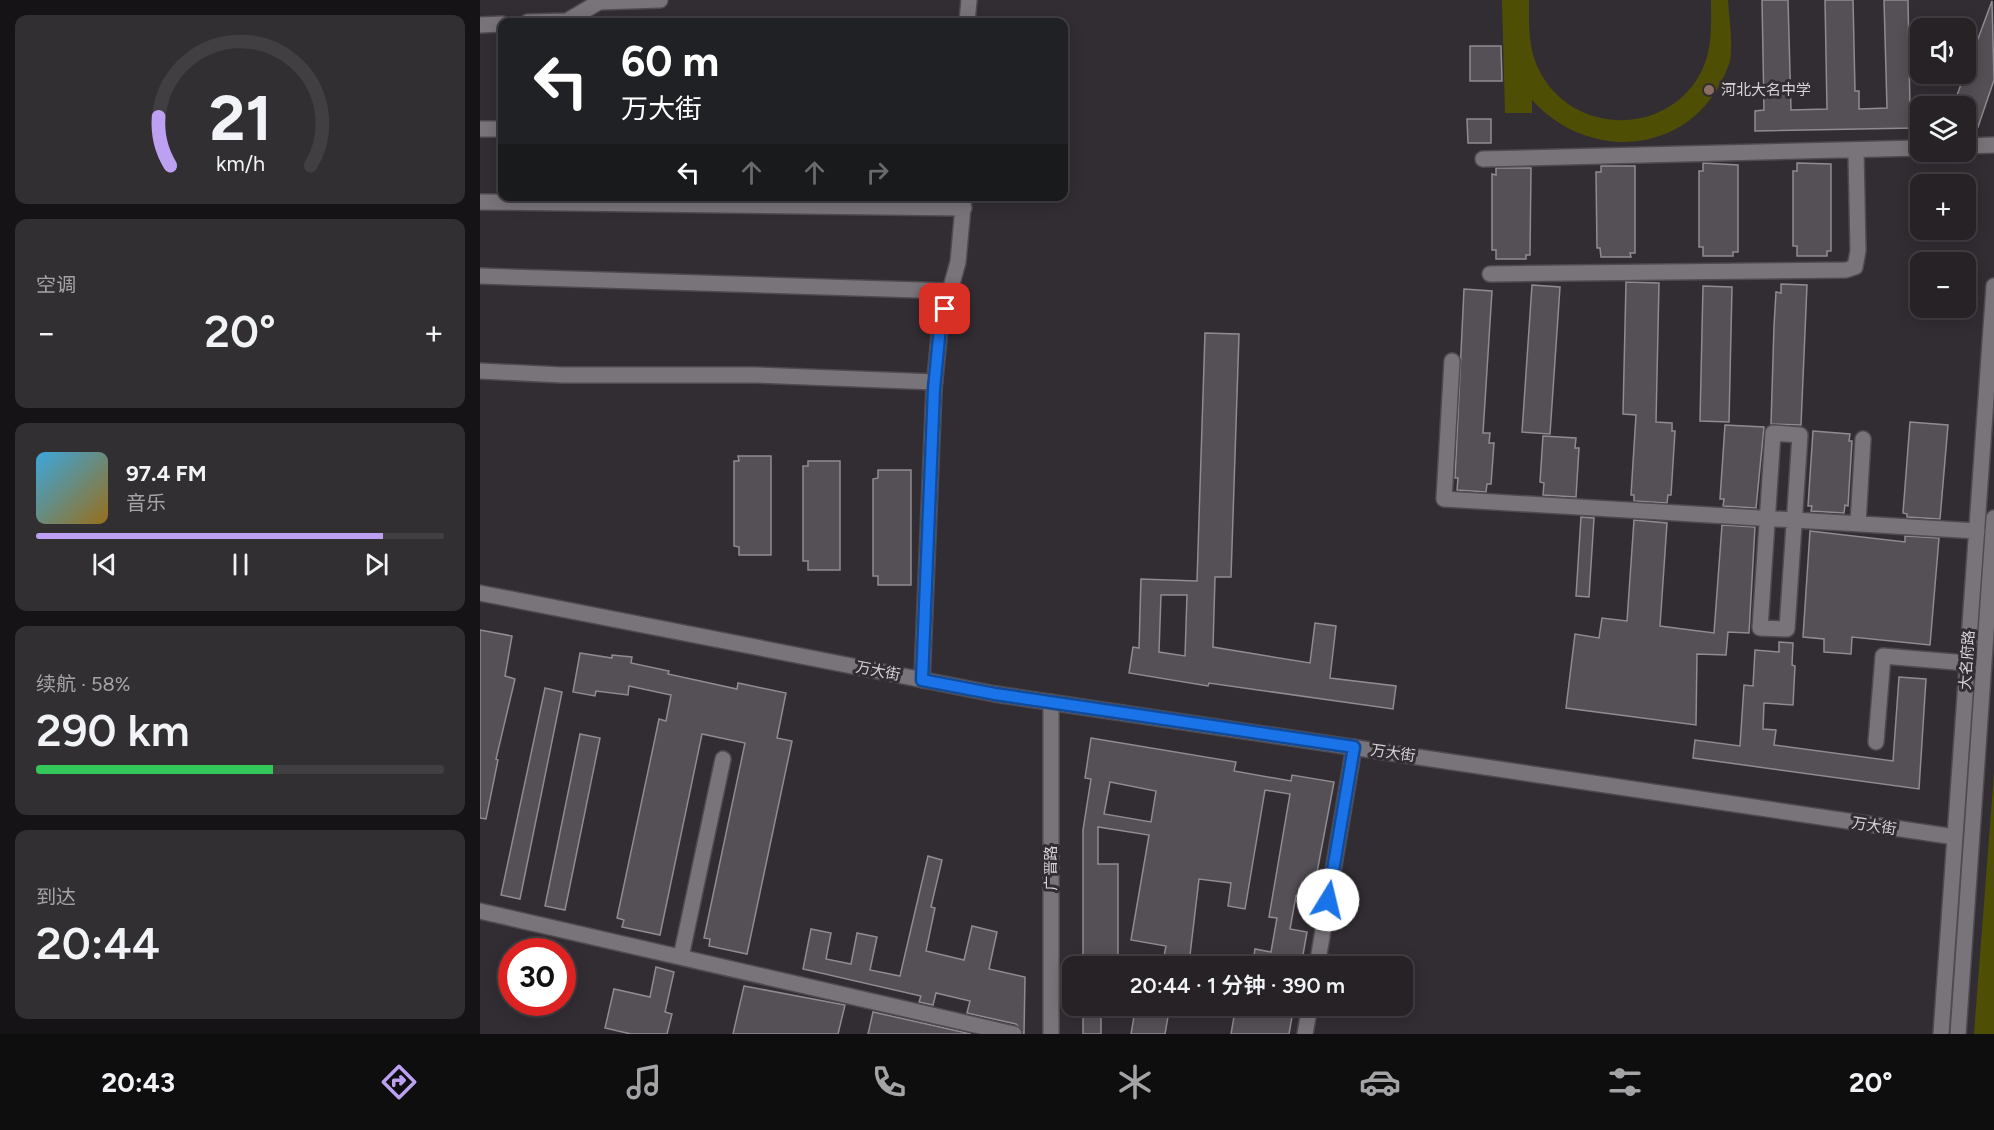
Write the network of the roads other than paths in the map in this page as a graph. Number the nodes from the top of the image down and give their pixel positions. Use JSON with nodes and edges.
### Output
{"nodes":[{"id":1,"x":660,"y":0,"type":"edge"},
{"id":2,"x":969,"y":0,"type":"edge"},
{"id":3,"x":583,"y":5,"type":"edge"},
{"id":4,"x":570,"y":18,"type":"edge"},
{"id":5,"x":967,"y":18,"type":"edge"},
{"id":6,"x":498,"y":24,"type":"edge"},
{"id":7,"x":480,"y":25,"type":"edge"},
{"id":8,"x":480,"y":129,"type":"edge"},
{"id":9,"x":498,"y":129,"type":"edge"},
{"id":10,"x":1994,"y":145,"type":"edge"},
{"id":11,"x":1976,"y":146,"type":"edge"},
{"id":12,"x":1910,"y":148,"type":"edge"},
{"id":13,"x":1856,"y":151,"type":"junction"},
{"id":14,"x":1483,"y":159,"type":"dead end"},
{"id":15,"x":480,"y":202,"type":"edge"},
{"id":16,"x":964,"y":202,"type":"edge"},
{"id":17,"x":1490,"y":274,"type":"dead end"},
{"id":18,"x":480,"y":276,"type":"edge"},
{"id":19,"x":1994,"y":286,"type":"edge"},
{"id":20,"x":950,"y":291,"type":"junction"},
{"id":21,"x":1452,"y":361,"type":"dead end"},
{"id":22,"x":480,"y":371,"type":"edge"},
{"id":23,"x":935,"y":382,"type":"junction"},
{"id":24,"x":1863,"y":439,"type":"dead end"},
{"id":25,"x":1767,"y":517,"type":"junction"},
{"id":26,"x":1994,"y":518,"type":"edge"},
{"id":27,"x":1794,"y":519,"type":"junction"},
{"id":28,"x":1858,"y":523,"type":"junction"},
{"id":29,"x":1977,"y":531,"type":"junction"},
{"id":30,"x":480,"y":593,"type":"edge"},
{"id":31,"x":1967,"y":663,"type":"junction"},
{"id":32,"x":922,"y":680,"type":"junction"},
{"id":33,"x":1051,"y":702,"type":"junction"},
{"id":34,"x":1876,"y":742,"type":"dead end"},
{"id":35,"x":1354,"y":747,"type":"junction"},
{"id":36,"x":723,"y":759,"type":"dead end"},
{"id":37,"x":1955,"y":837,"type":"junction"},
{"id":38,"x":480,"y":911,"type":"edge"},
{"id":39,"x":1319,"y":956,"type":"edge"},
{"id":40,"x":681,"y":957,"type":"junction"},
{"id":41,"x":1308,"y":1016,"type":"edge"},
{"id":42,"x":1014,"y":1034,"type":"edge"},
{"id":43,"x":1051,"y":1034,"type":"edge"},
{"id":44,"x":1305,"y":1034,"type":"edge"},
{"id":45,"x":1941,"y":1034,"type":"edge"},
{"id":46,"x":1958,"y":1034,"type":"edge"}],
"edges":[{"from":1,"to":3,"type":"street"},
{"from":2,"to":5,"type":"street"},
{"from":3,"to":4,"type":"street"},
{"from":6,"to":7,"type":"street"},
{"from":8,"to":9,"type":"street"},
{"from":10,"to":11,"type":"street"},
{"from":12,"to":13,"type":"street"},
{"from":13,"to":14,"type":"street"},
{"from":13,"to":17,"type":"street"},
{"from":15,"to":16,"type":"street"},
{"from":16,"to":20,"type":"street"},
{"from":18,"to":20,"type":"street"},
{"from":19,"to":29,"type":"street","name":"大名府路"},
{"from":20,"to":23,"type":"street"},
{"from":21,"to":25,"type":"street"},
{"from":22,"to":23,"type":"street"},
{"from":23,"to":32,"type":"street"},
{"from":24,"to":28,"type":"street"},
{"from":25,"to":27,"type":"street"},
{"from":25,"to":27,"type":"street"},
{"from":25,"to":27,"type":"street"},
{"from":26,"to":46,"type":"street","name":"大名府路"},
{"from":27,"to":28,"type":"street"},
{"from":28,"to":29,"type":"street"},
{"from":29,"to":31,"type":"street","name":"大名府路"},
{"from":30,"to":32,"type":"street","name":"万大街"},
{"from":31,"to":34,"type":"street"},
{"from":31,"to":37,"type":"street","name":"大名府路"},
{"from":32,"to":33,"type":"street","name":"万大街"},
{"from":33,"to":35,"type":"street","name":"万大街"},
{"from":33,"to":43,"type":"street","name":"广晋路"},
{"from":35,"to":37,"type":"street","name":"万大街"},
{"from":35,"to":39,"type":"street"},
{"from":36,"to":40,"type":"street"},
{"from":37,"to":45,"type":"street","name":"大名府路"},
{"from":38,"to":40,"type":"street"},
{"from":40,"to":42,"type":"street"},
{"from":41,"to":44,"type":"street"}]}
